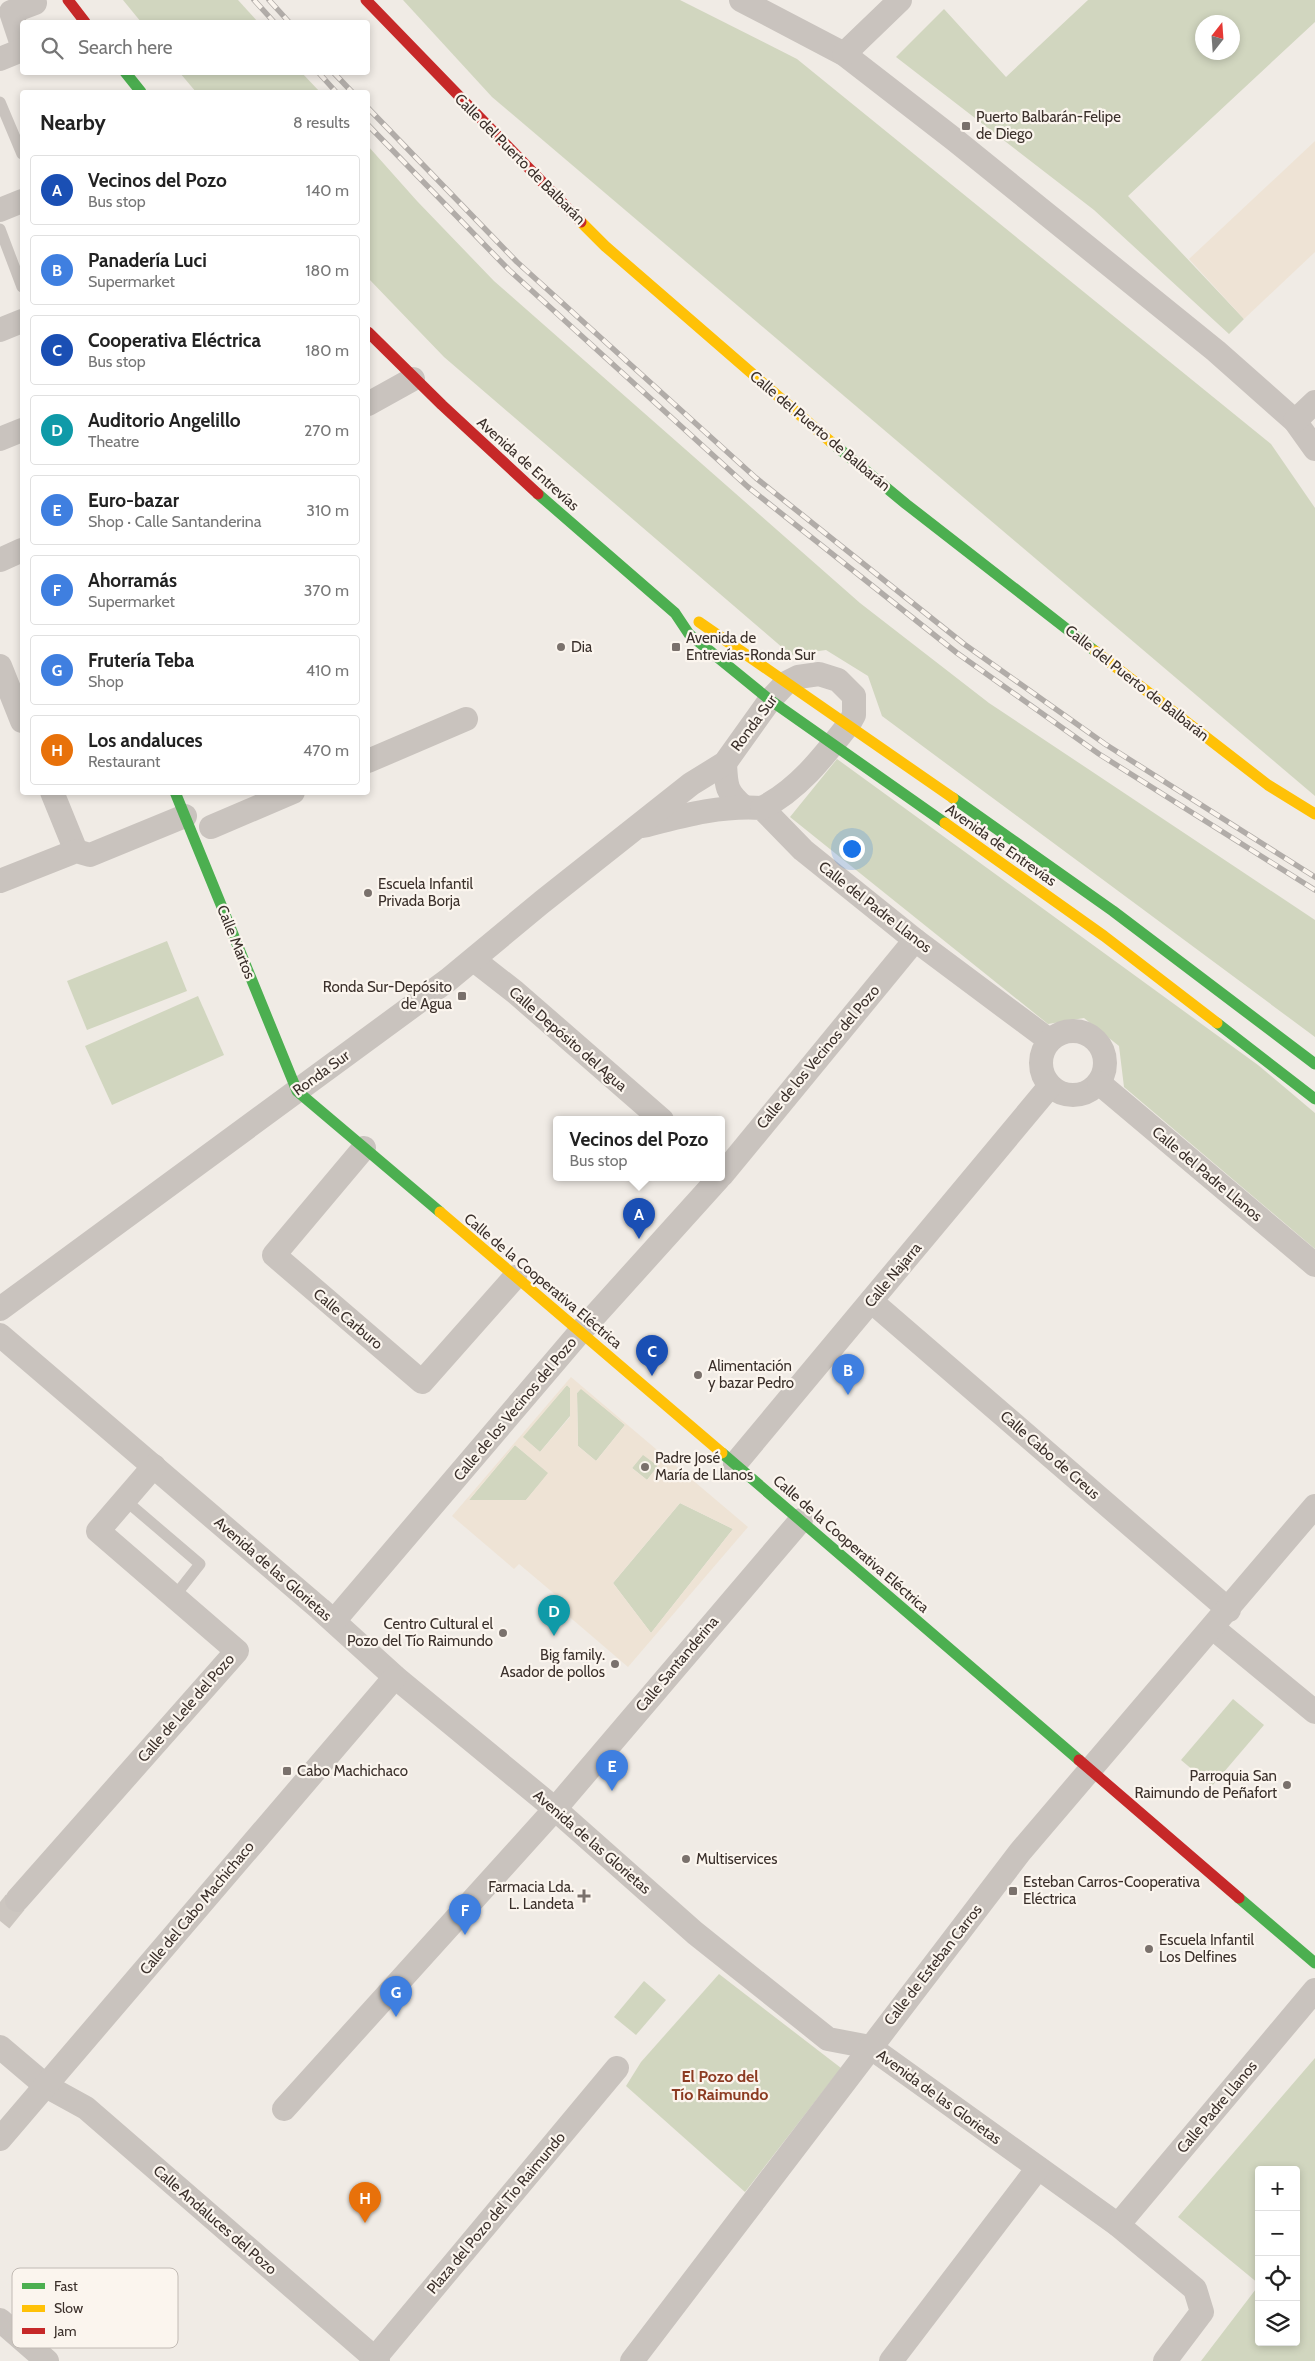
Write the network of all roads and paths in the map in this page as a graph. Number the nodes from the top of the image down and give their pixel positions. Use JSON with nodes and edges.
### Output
{"nodes":[{"id":1,"x":68,"y":0,"type":"edge"},
{"id":2,"x":366,"y":0,"type":"edge"},
{"id":3,"x":741,"y":0,"type":"edge"},
{"id":4,"x":900,"y":0,"type":"edge"},
{"id":5,"x":35,"y":2,"type":"dead end"},
{"id":6,"x":83,"y":20,"type":"edge"},
{"id":7,"x":20,"y":39,"type":"edge"},
{"id":8,"x":20,"y":51,"type":"edge"},
{"id":9,"x":844,"y":54,"type":"junction"},
{"id":10,"x":0,"y":59,"type":"edge"},
{"id":11,"x":127,"y":75,"type":"edge"},
{"id":12,"x":139,"y":90,"type":"edge"},
{"id":13,"x":0,"y":102,"type":"edge"},
{"id":14,"x":20,"y":149,"type":"edge"},
{"id":15,"x":20,"y":202,"type":"edge"},
{"id":16,"x":0,"y":210,"type":"edge"},
{"id":17,"x":0,"y":229,"type":"edge"},
{"id":18,"x":20,"y":282,"type":"edge"},
{"id":19,"x":20,"y":322,"type":"edge"},
{"id":20,"x":0,"y":330,"type":"edge"},
{"id":21,"x":370,"y":334,"type":"edge"},
{"id":22,"x":413,"y":379,"type":"junction"},
{"id":23,"x":1315,"y":402,"type":"edge"},
{"id":24,"x":370,"y":403,"type":"edge"},
{"id":25,"x":1295,"y":421,"type":"junction"},
{"id":26,"x":20,"y":431,"type":"edge"},
{"id":27,"x":0,"y":439,"type":"edge"},
{"id":28,"x":1315,"y":449,"type":"edge"},
{"id":29,"x":20,"y":551,"type":"edge"},
{"id":30,"x":0,"y":560,"type":"edge"},
{"id":31,"x":674,"y":613,"type":"junction"},
{"id":32,"x":0,"y":666,"type":"edge"},
{"id":33,"x":786,"y":683,"type":"junction"},
{"id":34,"x":770,"y":700,"type":"junction"},
{"id":35,"x":20,"y":716,"type":"edge"},
{"id":36,"x":466,"y":719,"type":"dead end"},
{"id":37,"x":849,"y":724,"type":"junction"},
{"id":38,"x":834,"y":744,"type":"junction"},
{"id":39,"x":370,"y":760,"type":"edge"},
{"id":40,"x":725,"y":763,"type":"junction"},
{"id":41,"x":53,"y":795,"type":"edge"},
{"id":42,"x":176,"y":795,"type":"edge"},
{"id":43,"x":286,"y":795,"type":"edge"},
{"id":44,"x":753,"y":807,"type":"junction"},
{"id":45,"x":1315,"y":814,"type":"edge"},
{"id":46,"x":185,"y":816,"type":"junction"},
{"id":47,"x":211,"y":827,"type":"dead end"},
{"id":48,"x":636,"y":828,"type":"junction"},
{"id":49,"x":76,"y":851,"type":"junction"},
{"id":50,"x":0,"y":881,"type":"edge"},
{"id":51,"x":915,"y":940,"type":"junction"},
{"id":52,"x":474,"y":960,"type":"junction"},
{"id":53,"x":1049,"y":1040,"type":"junction"},
{"id":54,"x":1315,"y":1064,"type":"edge"},
{"id":55,"x":1315,"y":1080,"type":"edge"},
{"id":56,"x":1099,"y":1083,"type":"junction"},
{"id":57,"x":1050,"y":1086,"type":"junction"},
{"id":58,"x":297,"y":1091,"type":"junction"},
{"id":59,"x":1311,"y":1095,"type":"edge"},
{"id":60,"x":657,"y":1116,"type":"edge"},
{"id":61,"x":364,"y":1148,"type":"junction"},
{"id":62,"x":725,"y":1169,"type":"edge"},
{"id":63,"x":715,"y":1181,"type":"edge"},
{"id":64,"x":1315,"y":1265,"type":"edge"},
{"id":65,"x":515,"y":1277,"type":"junction"},
{"id":66,"x":871,"y":1301,"type":"junction"},
{"id":67,"x":0,"y":1310,"type":"edge"},
{"id":68,"x":580,"y":1332,"type":"junction"},
{"id":69,"x":0,"y":1335,"type":"edge"},
{"id":70,"x":735,"y":1464,"type":"junction"},
{"id":71,"x":154,"y":1466,"type":"junction"},
{"id":72,"x":125,"y":1500,"type":"junction"},
{"id":73,"x":1315,"y":1506,"type":"edge"},
{"id":74,"x":801,"y":1520,"type":"junction"},
{"id":75,"x":174,"y":1597,"type":"junction"},
{"id":76,"x":1228,"y":1610,"type":"junction"},
{"id":77,"x":334,"y":1621,"type":"junction"},
{"id":78,"x":1213,"y":1628,"type":"junction"},
{"id":79,"x":395,"y":1677,"type":"junction"},
{"id":80,"x":1315,"y":1712,"type":"edge"},
{"id":81,"x":1090,"y":1769,"type":"junction"},
{"id":82,"x":554,"y":1809,"type":"junction"},
{"id":83,"x":17,"y":1900,"type":"tunnel mouth"},
{"id":84,"x":1315,"y":1963,"type":"edge"},
{"id":85,"x":1315,"y":1990,"type":"edge"},
{"id":86,"x":0,"y":2047,"type":"edge"},
{"id":87,"x":870,"y":2047,"type":"junction"},
{"id":88,"x":617,"y":2068,"type":"dead end"},
{"id":89,"x":46,"y":2086,"type":"junction"},
{"id":90,"x":284,"y":2109,"type":"dead end"},
{"id":91,"x":0,"y":2138,"type":"edge"},
{"id":92,"x":1038,"y":2168,"type":"junction"},
{"id":93,"x":1118,"y":2224,"type":"junction"},
{"id":94,"x":0,"y":2320,"type":"edge"},
{"id":95,"x":12,"y":2330,"type":"edge"},
{"id":96,"x":32,"y":2348,"type":"edge"},
{"id":97,"x":376,"y":2360,"type":"edge"},
{"id":98,"x":47,"y":2361,"type":"edge"},
{"id":99,"x":632,"y":2361,"type":"edge"},
{"id":100,"x":891,"y":2361,"type":"edge"},
{"id":101,"x":1165,"y":2361,"type":"edge"}],
"edges":[{"from":1,"to":6,"type":"street"},
{"from":2,"to":45,"type":"street","name":"Calle del Puerto de Balbarán"},
{"from":3,"to":9,"type":"street"},
{"from":4,"to":9,"type":"street"},
{"from":5,"to":7,"type":"street"},
{"from":8,"to":10,"type":"street"},
{"from":9,"to":25,"type":"street"},
{"from":11,"to":12,"type":"street"},
{"from":13,"to":14,"type":"lane"},
{"from":15,"to":16,"type":"street"},
{"from":17,"to":18,"type":"lane"},
{"from":19,"to":20,"type":"street"},
{"from":21,"to":22,"type":"street","name":"Avenida de Entrevías"},
{"from":22,"to":24,"type":"street"},
{"from":22,"to":31,"type":"street","name":"Avenida de Entrevías"},
{"from":23,"to":25,"type":"street"},
{"from":25,"to":28,"type":"street"},
{"from":26,"to":27,"type":"street"},
{"from":29,"to":30,"type":"street"},
{"from":31,"to":33,"type":"street","name":"Avenida de Entrevías"},
{"from":31,"to":34,"type":"street","name":"Avenida de Entrevías"},
{"from":32,"to":35,"type":"street"},
{"from":33,"to":34,"type":"street","name":"Ronda Sur"},
{"from":33,"to":37,"type":"street","name":"Ronda Sur"},
{"from":34,"to":38,"type":"street","name":"Avenida de Entrevías"},
{"from":34,"to":40,"type":"street","name":"Ronda Sur"},
{"from":36,"to":39,"type":"street"},
{"from":37,"to":38,"type":"street","name":"Ronda Sur"},
{"from":37,"to":54,"type":"street","name":"Avenida de Entrevías"},
{"from":38,"to":44,"type":"street","name":"Ronda Sur"},
{"from":38,"to":59,"type":"street","name":"Avenida de Entrevías"},
{"from":40,"to":44,"type":"street","name":"Calle del Padre Llanos"},
{"from":40,"to":48,"type":"street","name":"Ronda Sur"},
{"from":41,"to":49,"type":"street"},
{"from":42,"to":46,"type":"street","name":"Calle Martos"},
{"from":43,"to":47,"type":"street"},
{"from":44,"to":48,"type":"street","name":"Ronda Sur"},
{"from":44,"to":51,"type":"street","name":"Calle del Padre Llanos"},
{"from":46,"to":49,"type":"street"},
{"from":46,"to":58,"type":"street","name":"Calle Martos"},
{"from":48,"to":52,"type":"street","name":"Ronda Sur"},
{"from":49,"to":50,"type":"street"},
{"from":51,"to":53,"type":"street","name":"Calle del Padre Llanos"},
{"from":51,"to":62,"type":"street","name":"Calle de los Vecinos del Pozo"},
{"from":52,"to":58,"type":"street","name":"Ronda Sur"},
{"from":52,"to":60,"type":"street","name":"Calle Depósito del Agua"},
{"from":53,"to":56,"type":"street"},
{"from":53,"to":57,"type":"street"},
{"from":55,"to":59,"type":"lane"},
{"from":56,"to":57,"type":"street"},
{"from":56,"to":64,"type":"street","name":"Calle del Padre Llanos"},
{"from":57,"to":66,"type":"street","name":"Calle Najarra"},
{"from":58,"to":61,"type":"street","name":"Calle de la Cooperativa Eléctrica"},
{"from":58,"to":67,"type":"street","name":"Ronda Sur"},
{"from":61,"to":65,"type":"street","name":"Calle de la Cooperativa Eléctrica"},
{"from":61,"to":65,"type":"street","name":"Calle Carburo"},
{"from":63,"to":68,"type":"street","name":"Calle de los Vecinos del Pozo"},
{"from":65,"to":68,"type":"street","name":"Calle de la Cooperativa Eléctrica"},
{"from":66,"to":70,"type":"street","name":"Calle Najarra"},
{"from":66,"to":76,"type":"street","name":"Calle Cabo de Creus"},
{"from":68,"to":70,"type":"street","name":"Calle de la Cooperativa Eléctrica"},
{"from":68,"to":77,"type":"street","name":"Calle de los Vecinos del Pozo"},
{"from":69,"to":71,"type":"street","name":"Avenida de las Glorietas"},
{"from":70,"to":74,"type":"street","name":"Calle de la Cooperativa Eléctrica"},
{"from":71,"to":72,"type":"street","name":"Calle de Lele del Pozo"},
{"from":71,"to":77,"type":"street","name":"Avenida de las Glorietas"},
{"from":72,"to":75,"type":"lane"},
{"from":72,"to":75,"type":"street","name":"Calle de Lele del Pozo"},
{"from":73,"to":76,"type":"street","name":"Calle de Esteban Carros"},
{"from":74,"to":81,"type":"street","name":"Calle de la Cooperativa Eléctrica"},
{"from":74,"to":82,"type":"street","name":"Calle Santanderina"},
{"from":75,"to":83,"type":"street","name":"Calle de Lele del Pozo"},
{"from":76,"to":78,"type":"street","name":"Calle de Esteban Carros"},
{"from":77,"to":79,"type":"street","name":"Avenida de las Glorietas"},
{"from":78,"to":80,"type":"street"},
{"from":78,"to":81,"type":"street","name":"Calle de Esteban Carros"},
{"from":79,"to":82,"type":"street","name":"Avenida de las Glorietas"},
{"from":79,"to":89,"type":"street","name":"Calle del Cabo Machichaco"},
{"from":81,"to":84,"type":"street","name":"Calle de la Cooperativa Eléctrica"},
{"from":81,"to":87,"type":"street","name":"Calle de Esteban Carros"},
{"from":82,"to":87,"type":"street","name":"Avenida de las Glorietas"},
{"from":82,"to":90,"type":"street"},
{"from":85,"to":93,"type":"street","name":"Calle Padre Llanos"},
{"from":86,"to":89,"type":"street"},
{"from":87,"to":92,"type":"street","name":"Avenida de las Glorietas"},
{"from":87,"to":99,"type":"street","name":"Calle de Esteban Carros"},
{"from":88,"to":97,"type":"street","name":"Plaza del Pozo del Tío Raimundo"},
{"from":89,"to":91,"type":"street","name":"Calle del Cabo Machichaco"},
{"from":89,"to":97,"type":"street","name":"Calle Andaluces del Pozo"},
{"from":92,"to":93,"type":"street","name":"Avenida de las Glorietas"},
{"from":92,"to":100,"type":"street"},
{"from":93,"to":101,"type":"street","name":"Avenida de las Glorietas"},
{"from":94,"to":95,"type":"street"},
{"from":96,"to":98,"type":"street"}]}
